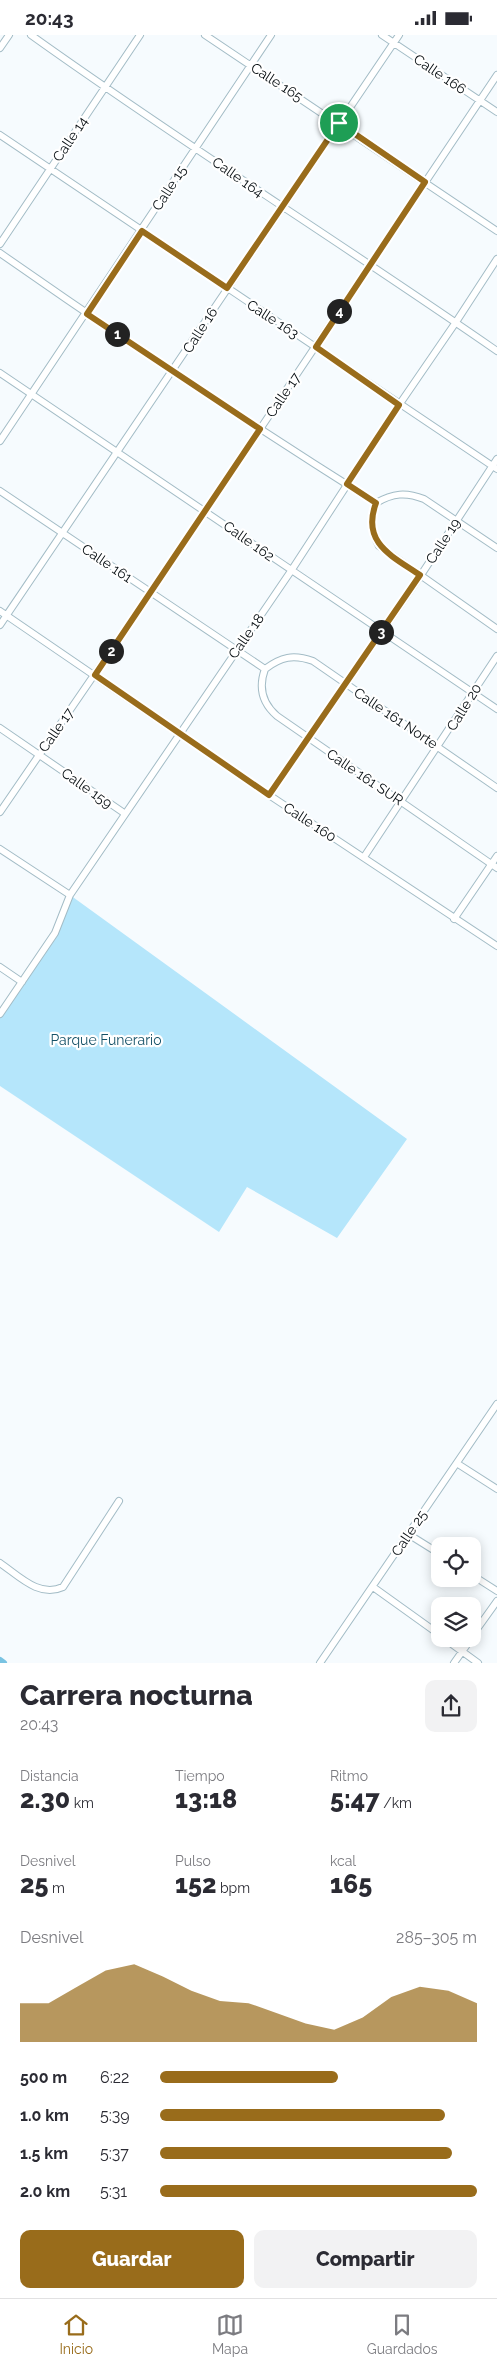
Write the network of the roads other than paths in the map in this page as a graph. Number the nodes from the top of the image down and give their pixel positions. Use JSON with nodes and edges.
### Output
{"nodes":[{"id":1,"x":9,"y":35,"type":"edge"},
{"id":2,"x":30,"y":35,"type":"edge"},
{"id":3,"x":140,"y":35,"type":"edge"},
{"id":4,"x":205,"y":35,"type":"edge"},
{"id":5,"x":271,"y":35,"type":"edge"},
{"id":6,"x":382,"y":35,"type":"edge"},
{"id":7,"x":399,"y":35,"type":"edge"},
{"id":8,"x":393,"y":43,"type":"junction"},
{"id":9,"x":0,"y":48,"type":"edge"},
{"id":10,"x":251,"y":65,"type":"junction"},
{"id":11,"x":497,"y":75,"type":"edge"},
{"id":12,"x":104,"y":88,"type":"junction"},
{"id":13,"x":480,"y":101,"type":"junction"},
{"id":14,"x":497,"y":112,"type":"edge"},
{"id":15,"x":339,"y":123,"type":"junction"},
{"id":16,"x":0,"y":135,"type":"edge"},
{"id":17,"x":196,"y":147,"type":"junction"},
{"id":18,"x":50,"y":169,"type":"junction"},
{"id":19,"x":425,"y":182,"type":"junction"},
{"id":20,"x":281,"y":207,"type":"junction"},
{"id":21,"x":142,"y":231,"type":"junction"},
{"id":22,"x":497,"y":231,"type":"edge"},
{"id":23,"x":0,"y":244,"type":"edge"},
{"id":24,"x":0,"y":253,"type":"edge"},
{"id":25,"x":497,"y":259,"type":"edge"},
{"id":26,"x":370,"y":263,"type":"junction"},
{"id":27,"x":227,"y":288,"type":"junction"},
{"id":28,"x":87,"y":314,"type":"junction"},
{"id":29,"x":456,"y":323,"type":"junction"},
{"id":30,"x":316,"y":347,"type":"junction"},
{"id":31,"x":497,"y":351,"type":"edge"},
{"id":32,"x":173,"y":371,"type":"junction"},
{"id":33,"x":0,"y":373,"type":"edge"},
{"id":34,"x":31,"y":395,"type":"junction"},
{"id":35,"x":399,"y":405,"type":"junction"},
{"id":36,"x":260,"y":429,"type":"junction"},
{"id":37,"x":0,"y":441,"type":"edge"},
{"id":38,"x":118,"y":452,"type":"junction"},
{"id":39,"x":497,"y":459,"type":"edge"},
{"id":40,"x":495,"y":467,"type":"edge"},
{"id":41,"x":347,"y":484,"type":"junction"},
{"id":42,"x":0,"y":491,"type":"edge"},
{"id":43,"x":376,"y":503,"type":"junction"},
{"id":44,"x":205,"y":510,"type":"junction"},
{"id":45,"x":456,"y":520,"type":"junction"},
{"id":46,"x":63,"y":533,"type":"junction"},
{"id":47,"x":497,"y":548,"type":"edge"},
{"id":48,"x":291,"y":571,"type":"junction"},
{"id":49,"x":420,"y":575,"type":"junction"},
{"id":50,"x":151,"y":592,"type":"junction"},
{"id":51,"x":0,"y":611,"type":"edge"},
{"id":52,"x":6,"y":615,"type":"junction"},
{"id":53,"x":0,"y":625,"type":"edge"},
{"id":54,"x":497,"y":629,"type":"edge"},
{"id":55,"x":383,"y":630,"type":"junction"},
{"id":56,"x":236,"y":650,"type":"junction"},
{"id":57,"x":497,"y":656,"type":"edge"},
{"id":58,"x":265,"y":669,"type":"junction"},
{"id":59,"x":95,"y":675,"type":"junction"},
{"id":60,"x":346,"y":684,"type":"junction"},
{"id":61,"x":473,"y":692,"type":"junction"},
{"id":62,"x":497,"y":709,"type":"edge"},
{"id":63,"x":0,"y":728,"type":"edge"},
{"id":64,"x":180,"y":732,"type":"junction"},
{"id":65,"x":309,"y":739,"type":"junction"},
{"id":66,"x":438,"y":747,"type":"junction"},
{"id":67,"x":39,"y":754,"type":"junction"},
{"id":68,"x":497,"y":788,"type":"edge"},
{"id":69,"x":269,"y":795,"type":"junction"},
{"id":70,"x":401,"y":801,"type":"junction"},
{"id":71,"x":0,"y":812,"type":"edge"},
{"id":72,"x":124,"y":813,"type":"junction"},
{"id":73,"x":0,"y":849,"type":"edge"},
{"id":74,"x":497,"y":856,"type":"edge"},
{"id":75,"x":364,"y":857,"type":"junction"},
{"id":76,"x":494,"y":866,"type":"edge"},
{"id":77,"x":70,"y":895,"type":"junction"},
{"id":78,"x":454,"y":919,"type":"junction"},
{"id":79,"x":497,"y":947,"type":"edge"},
{"id":80,"x":0,"y":967,"type":"edge"},
{"id":81,"x":22,"y":981,"type":"junction"},
{"id":82,"x":0,"y":1014,"type":"edge"},
{"id":83,"x":497,"y":1404,"type":"edge"},
{"id":84,"x":458,"y":1463,"type":"junction"},
{"id":85,"x":497,"y":1489,"type":"edge"},
{"id":86,"x":119,"y":1501,"type":"dead end"},
{"id":87,"x":408,"y":1534,"type":"junction"},
{"id":88,"x":431,"y":1548,"type":"edge"},
{"id":89,"x":0,"y":1563,"type":"edge"},
{"id":90,"x":481,"y":1581,"type":"edge"},
{"id":91,"x":373,"y":1587,"type":"junction"},
{"id":92,"x":497,"y":1591,"type":"edge"},
{"id":93,"x":497,"y":1601,"type":"edge"},
{"id":94,"x":481,"y":1625,"type":"edge"},
{"id":95,"x":431,"y":1629,"type":"edge"},
{"id":96,"x":456,"y":1647,"type":"edge"},
{"id":97,"x":465,"y":1647,"type":"edge"},
{"id":98,"x":462,"y":1651,"type":"junction"},
{"id":99,"x":320,"y":1663,"type":"edge"},
{"id":100,"x":454,"y":1663,"type":"edge"},
{"id":101,"x":478,"y":1663,"type":"edge"}],
"edges":[{"from":1,"to":9,"type":"street"},
{"from":2,"to":12,"type":"street","name":"Calle 164"},
{"from":3,"to":12,"type":"street","name":"Calle 14"},
{"from":4,"to":10,"type":"street","name":"Calle 165"},
{"from":5,"to":10,"type":"street","name":"Calle 15"},
{"from":6,"to":8,"type":"street","name":"Calle 166"},
{"from":7,"to":8,"type":"street","name":"Calle 16"},
{"from":8,"to":13,"type":"street","name":"Calle 166"},
{"from":8,"to":15,"type":"street","name":"Calle 16"},
{"from":10,"to":15,"type":"street","name":"Calle 165"},
{"from":10,"to":17,"type":"street","name":"Calle 15"},
{"from":11,"to":13,"type":"street","name":"Calle 17"},
{"from":12,"to":17,"type":"street","name":"Calle 164"},
{"from":12,"to":18,"type":"street","name":"Calle 14"},
{"from":13,"to":14,"type":"street","name":"Calle 166"},
{"from":13,"to":19,"type":"street","name":"Calle 17"},
{"from":15,"to":19,"type":"street","name":"Calle 165"},
{"from":15,"to":20,"type":"street","name":"Calle 16"},
{"from":16,"to":18,"type":"street","name":"Calle 163"},
{"from":17,"to":20,"type":"street","name":"Calle 164"},
{"from":17,"to":21,"type":"street","name":"Calle 15"},
{"from":18,"to":21,"type":"street","name":"Calle 163"},
{"from":18,"to":23,"type":"street","name":"Calle 14"},
{"from":19,"to":22,"type":"street","name":"Calle 165"},
{"from":19,"to":26,"type":"street","name":"Calle 17"},
{"from":20,"to":26,"type":"street","name":"Calle 164"},
{"from":20,"to":27,"type":"street","name":"Calle 16"},
{"from":21,"to":27,"type":"street","name":"Calle 163"},
{"from":21,"to":28,"type":"street","name":"Calle 15"},
{"from":24,"to":28,"type":"street"},
{"from":25,"to":29,"type":"street","name":"Calle 18"},
{"from":26,"to":29,"type":"street","name":"Calle 164"},
{"from":26,"to":30,"type":"street","name":"Calle 17"},
{"from":27,"to":30,"type":"street","name":"Calle 163"},
{"from":27,"to":32,"type":"street","name":"Calle 16"},
{"from":28,"to":32,"type":"street"},
{"from":28,"to":34,"type":"street","name":"Calle 15"},
{"from":29,"to":31,"type":"street","name":"Calle 164"},
{"from":29,"to":35,"type":"street","name":"Calle 18"},
{"from":30,"to":35,"type":"street","name":"Calle 163"},
{"from":30,"to":36,"type":"street","name":"Calle 17"},
{"from":32,"to":36,"type":"street"},
{"from":32,"to":38,"type":"street","name":"Calle 16"},
{"from":33,"to":34,"type":"street","name":"Calle 162"},
{"from":34,"to":37,"type":"street","name":"Calle 15"},
{"from":34,"to":38,"type":"street","name":"Calle 162"},
{"from":35,"to":40,"type":"street","name":"Calle 163"},
{"from":35,"to":41,"type":"street","name":"Calle 18"},
{"from":36,"to":41,"type":"street"},
{"from":36,"to":44,"type":"street","name":"Calle 17"},
{"from":38,"to":44,"type":"street","name":"Calle 162"},
{"from":38,"to":46,"type":"street","name":"Calle 16"},
{"from":39,"to":40,"type":"street","name":"Calle 19"},
{"from":40,"to":45,"type":"street","name":"Calle 19"},
{"from":41,"to":43,"type":"street"},
{"from":41,"to":48,"type":"street","name":"Calle 18"},
{"from":42,"to":46,"type":"street","name":"Calle 161"},
{"from":43,"to":45,"type":"street"},
{"from":43,"to":49,"type":"street"},
{"from":44,"to":48,"type":"street","name":"Calle 162"},
{"from":44,"to":50,"type":"street","name":"Calle 17"},
{"from":45,"to":47,"type":"street"},
{"from":45,"to":49,"type":"street","name":"Calle 19"},
{"from":46,"to":50,"type":"street","name":"Calle 161"},
{"from":46,"to":52,"type":"street","name":"Calle 16"},
{"from":48,"to":55,"type":"street","name":"Calle 162"},
{"from":48,"to":56,"type":"street","name":"Calle 18"},
{"from":49,"to":54,"type":"street"},
{"from":49,"to":55,"type":"street","name":"Calle 19"},
{"from":50,"to":56,"type":"street","name":"Calle 161"},
{"from":50,"to":59,"type":"street","name":"Calle 17"},
{"from":51,"to":52,"type":"street","name":"Calle 160"},
{"from":52,"to":53,"type":"street","name":"Calle 16"},
{"from":52,"to":59,"type":"street","name":"Calle 160"},
{"from":55,"to":60,"type":"street","name":"Calle 19"},
{"from":55,"to":61,"type":"street","name":"Calle 162"},
{"from":56,"to":58,"type":"street","name":"Calle 161"},
{"from":56,"to":64,"type":"street","name":"Calle 18"},
{"from":57,"to":61,"type":"street","name":"Calle 20"},
{"from":58,"to":60,"type":"street","name":"Calle 161 Norte"},
{"from":58,"to":65,"type":"street","name":"Calle 161 SUR"},
{"from":59,"to":64,"type":"street","name":"Calle 160"},
{"from":59,"to":67,"type":"street","name":"Calle 17"},
{"from":60,"to":65,"type":"street","name":"Calle 19"},
{"from":60,"to":66,"type":"street","name":"Calle 161 Norte"},
{"from":61,"to":62,"type":"street","name":"Calle 162"},
{"from":61,"to":66,"type":"street","name":"Calle 20"},
{"from":63,"to":67,"type":"street","name":"Calle 159"},
{"from":64,"to":69,"type":"street","name":"Calle 160"},
{"from":64,"to":72,"type":"street","name":"Calle 18"},
{"from":65,"to":69,"type":"street","name":"Calle 19"},
{"from":65,"to":70,"type":"street","name":"Calle 161 SUR"},
{"from":66,"to":68,"type":"street","name":"Calle 161 Norte"},
{"from":66,"to":70,"type":"street","name":"Calle 20"},
{"from":67,"to":71,"type":"street","name":"Calle 17"},
{"from":67,"to":72,"type":"street","name":"Calle 159"},
{"from":69,"to":75,"type":"street","name":"Calle 160"},
{"from":70,"to":75,"type":"street","name":"Calle 20"},
{"from":70,"to":76,"type":"street","name":"Calle 161 SUR"},
{"from":72,"to":77,"type":"street","name":"Calle 18"},
{"from":73,"to":77,"type":"street"},
{"from":74,"to":76,"type":"street"},
{"from":75,"to":78,"type":"street","name":"Calle 160"},
{"from":76,"to":78,"type":"street"},
{"from":77,"to":81,"type":"street","name":"Calle 18"},
{"from":78,"to":79,"type":"street","name":"Calle 160"},
{"from":80,"to":81,"type":"street"},
{"from":81,"to":82,"type":"street","name":"Calle 18"},
{"from":83,"to":84,"type":"street","name":"Calle 25"},
{"from":84,"to":85,"type":"street"},
{"from":84,"to":87,"type":"street","name":"Calle 25"},
{"from":86,"to":89,"type":"street"},
{"from":87,"to":88,"type":"street"},
{"from":87,"to":91,"type":"street","name":"Calle 25"},
{"from":90,"to":92,"type":"street"},
{"from":91,"to":95,"type":"street"},
{"from":91,"to":99,"type":"street","name":"Calle 25"},
{"from":93,"to":94,"type":"street"},
{"from":96,"to":98,"type":"street"},
{"from":97,"to":98,"type":"street"},
{"from":98,"to":100,"type":"street"},
{"from":98,"to":101,"type":"street"}]}
